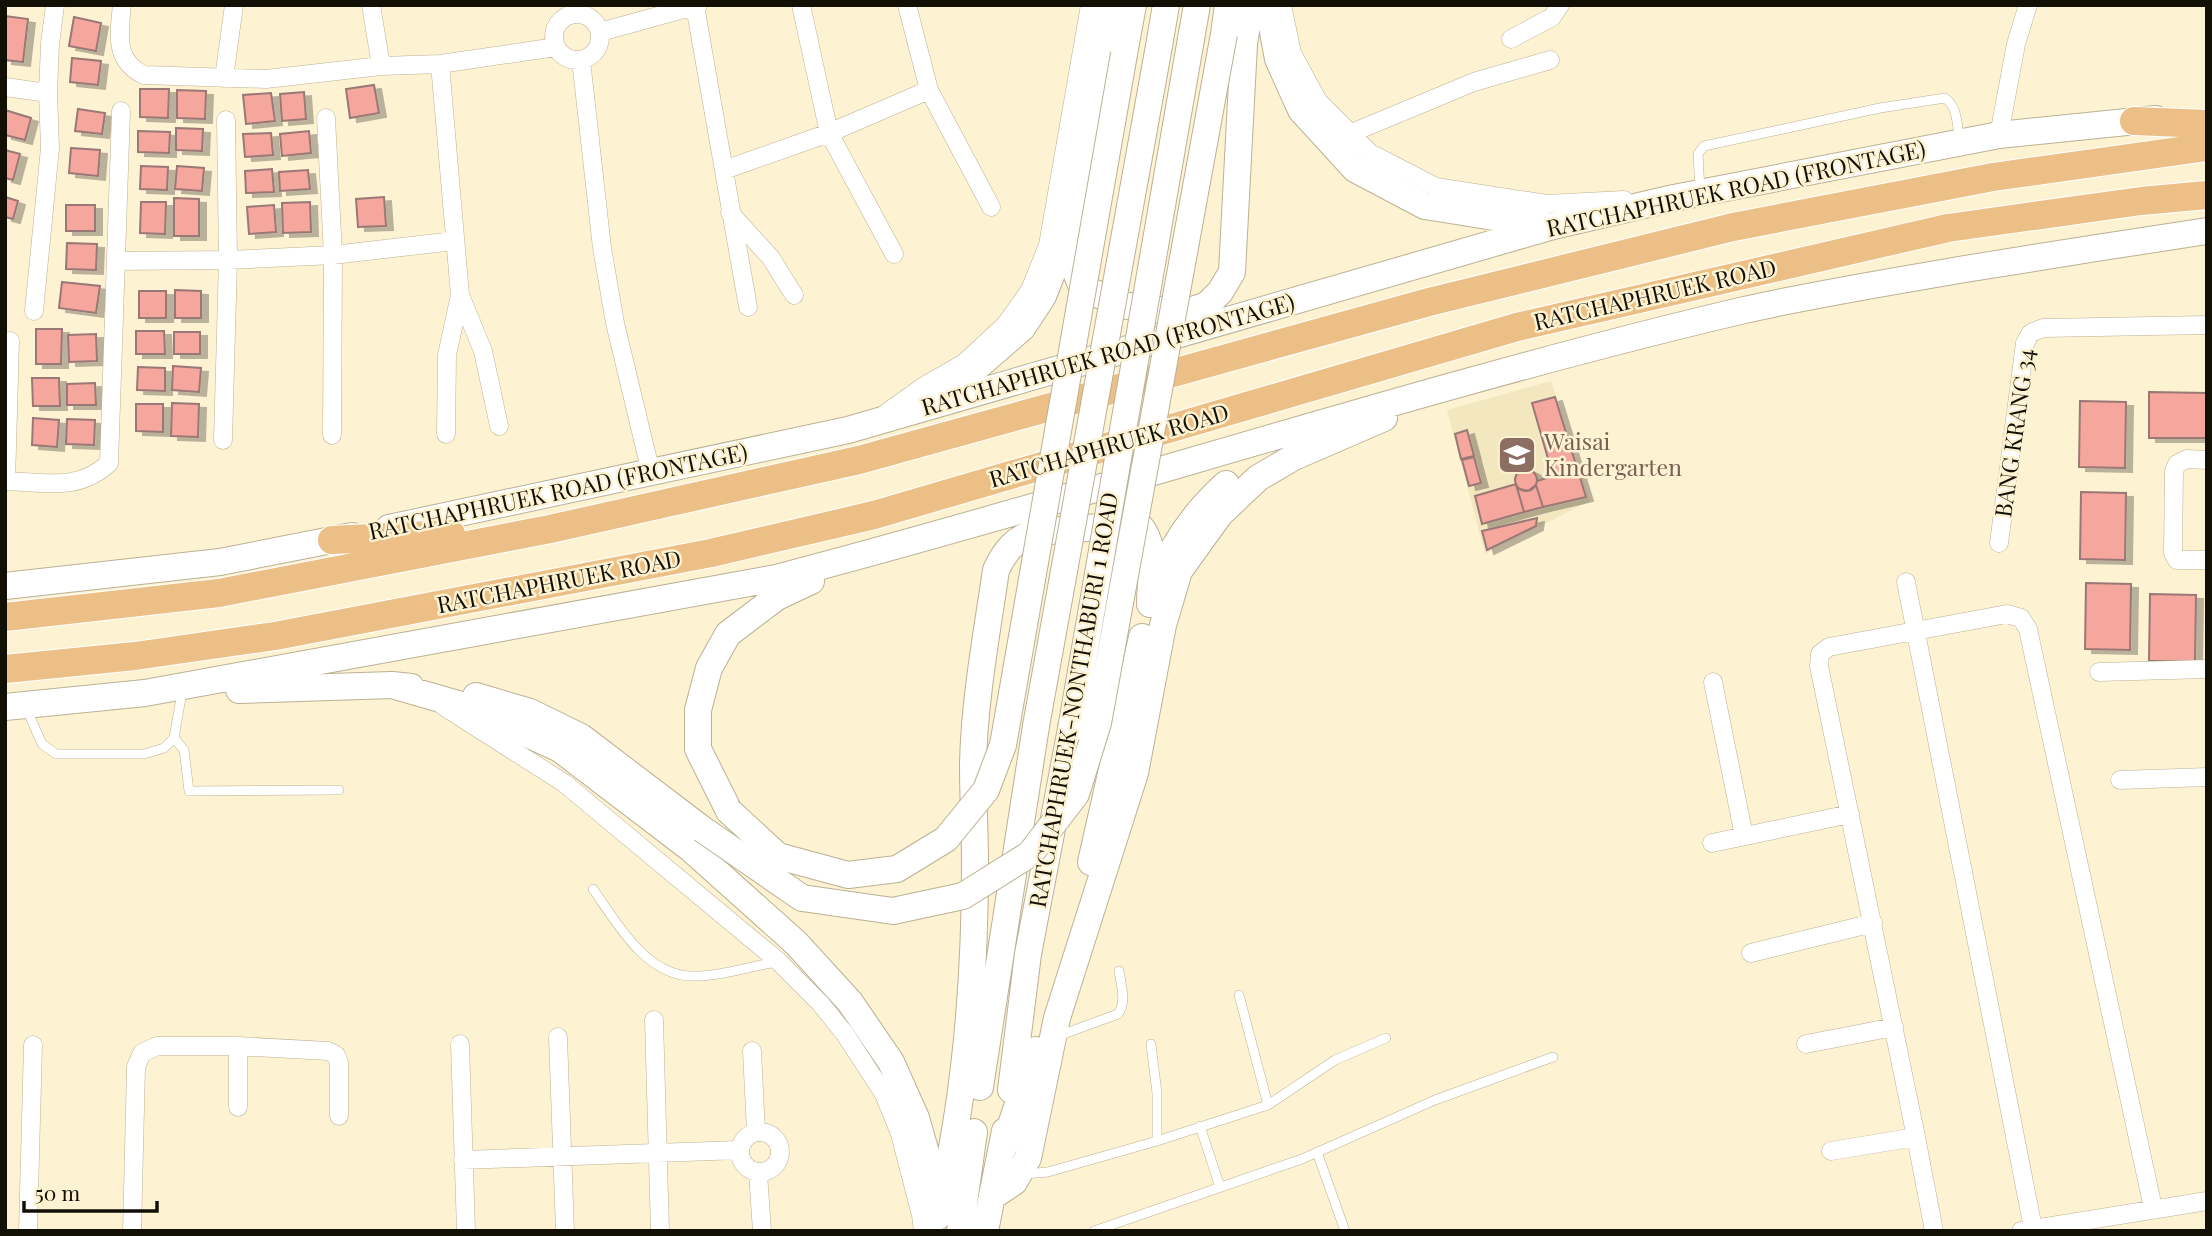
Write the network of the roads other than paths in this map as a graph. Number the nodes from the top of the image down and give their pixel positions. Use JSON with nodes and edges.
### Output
{"nodes":[{"id":1,"x":55,"y":5,"type":"edge"},
{"id":2,"x":122,"y":5,"type":"edge"},
{"id":3,"x":234,"y":5,"type":"edge"},
{"id":4,"x":371,"y":5,"type":"edge"},
{"id":5,"x":801,"y":5,"type":"edge"},
{"id":6,"x":907,"y":5,"type":"edge"},
{"id":7,"x":1090,"y":5,"type":"edge"},
{"id":8,"x":1110,"y":5,"type":"edge"},
{"id":9,"x":1133,"y":5,"type":"edge"},
{"id":10,"x":1167,"y":5,"type":"edge"},
{"id":11,"x":1197,"y":5,"type":"edge"},
{"id":12,"x":1228,"y":5,"type":"edge"},
{"id":13,"x":1251,"y":5,"type":"edge"},
{"id":14,"x":1268,"y":5,"type":"edge"},
{"id":15,"x":1282,"y":5,"type":"edge"},
{"id":16,"x":1560,"y":5,"type":"edge"},
{"id":17,"x":2028,"y":5,"type":"edge"},
{"id":18,"x":696,"y":6,"type":"edge"},
{"id":19,"x":600,"y":32,"type":"junction"},
{"id":20,"x":1511,"y":39,"type":"dead end"},
{"id":21,"x":556,"y":47,"type":"junction"},
{"id":22,"x":581,"y":60,"type":"junction"},
{"id":23,"x":1550,"y":60,"type":"dead end"},
{"id":24,"x":440,"y":64,"type":"junction"},
{"id":25,"x":381,"y":66,"type":"junction"},
{"id":26,"x":225,"y":78,"type":"junction"},
{"id":27,"x":5,"y":87,"type":"edge"},
{"id":28,"x":929,"y":90,"type":"junction"},
{"id":29,"x":48,"y":93,"type":"junction"},
{"id":30,"x":121,"y":111,"type":"dead end"},
{"id":31,"x":2207,"y":113,"type":"edge"},
{"id":32,"x":326,"y":118,"type":"dead end"},
{"id":33,"x":226,"y":120,"type":"dead end"},
{"id":34,"x":2134,"y":121,"type":"junction"},
{"id":35,"x":2207,"y":124,"type":"edge"},
{"id":36,"x":829,"y":133,"type":"junction"},
{"id":37,"x":1349,"y":134,"type":"junction"},
{"id":38,"x":1999,"y":135,"type":"junction"},
{"id":39,"x":1961,"y":142,"type":"junction"},
{"id":40,"x":2207,"y":147,"type":"edge"},
{"id":41,"x":724,"y":170,"type":"junction"},
{"id":42,"x":1700,"y":192,"type":"junction"},
{"id":43,"x":2207,"y":195,"type":"edge"},
{"id":44,"x":1674,"y":198,"type":"junction"},
{"id":45,"x":991,"y":207,"type":"dead end"},
{"id":46,"x":730,"y":212,"type":"junction"},
{"id":47,"x":1553,"y":226,"type":"junction"},
{"id":48,"x":2207,"y":231,"type":"edge"},
{"id":49,"x":454,"y":241,"type":"junction"},
{"id":50,"x":1064,"y":243,"type":"junction"},
{"id":51,"x":894,"y":254,"type":"dead end"},
{"id":52,"x":333,"y":255,"type":"junction"},
{"id":53,"x":228,"y":260,"type":"junction"},
{"id":54,"x":117,"y":261,"type":"junction"},
{"id":55,"x":460,"y":295,"type":"junction"},
{"id":56,"x":794,"y":295,"type":"dead end"},
{"id":57,"x":748,"y":307,"type":"dead end"},
{"id":58,"x":34,"y":311,"type":"dead end"},
{"id":59,"x":2207,"y":324,"type":"edge"},
{"id":60,"x":10,"y":341,"type":"dead end"},
{"id":61,"x":1429,"y":394,"type":"junction"},
{"id":62,"x":932,"y":406,"type":"junction"},
{"id":63,"x":1335,"y":419,"type":"junction"},
{"id":64,"x":872,"y":423,"type":"junction"},
{"id":65,"x":499,"y":426,"type":"dead end"},
{"id":66,"x":446,"y":434,"type":"dead end"},
{"id":67,"x":332,"y":435,"type":"dead end"},
{"id":68,"x":223,"y":440,"type":"dead end"},
{"id":69,"x":2207,"y":460,"type":"edge"},
{"id":70,"x":651,"y":473,"type":"junction"},
{"id":71,"x":5,"y":481,"type":"edge"},
{"id":72,"x":550,"y":529,"type":"junction"},
{"id":73,"x":331,"y":540,"type":"junction"},
{"id":74,"x":1999,"y":543,"type":"dead end"},
{"id":75,"x":873,"y":553,"type":"junction"},
{"id":76,"x":2207,"y":560,"type":"edge"},
{"id":77,"x":1906,"y":582,"type":"dead end"},
{"id":78,"x":5,"y":586,"type":"edge"},
{"id":79,"x":1150,"y":604,"type":"junction"},
{"id":80,"x":5,"y":617,"type":"edge"},
{"id":81,"x":1916,"y":632,"type":"junction"},
{"id":82,"x":2207,"y":668,"type":"edge"},
{"id":83,"x":5,"y":669,"type":"edge"},
{"id":84,"x":2099,"y":672,"type":"dead end"},
{"id":85,"x":1713,"y":682,"type":"dead end"},
{"id":86,"x":393,"y":685,"type":"junction"},
{"id":87,"x":182,"y":692,"type":"junction"},
{"id":88,"x":145,"y":693,"type":"junction"},
{"id":89,"x":429,"y":695,"type":"junction"},
{"id":90,"x":15,"y":706,"type":"edge"},
{"id":91,"x":174,"y":737,"type":"junction"},
{"id":92,"x":2207,"y":777,"type":"edge"},
{"id":93,"x":2120,"y":780,"type":"dead end"},
{"id":94,"x":339,"y":790,"type":"dead end"},
{"id":95,"x":1850,"y":814,"type":"junction"},
{"id":96,"x":1744,"y":836,"type":"junction"},
{"id":97,"x":1712,"y":843,"type":"dead end"},
{"id":98,"x":593,"y":889,"type":"dead end"},
{"id":99,"x":1873,"y":923,"type":"junction"},
{"id":100,"x":1751,"y":953,"type":"dead end"},
{"id":101,"x":778,"y":961,"type":"junction"},
{"id":102,"x":1118,"y":971,"type":"dead end"},
{"id":103,"x":1239,"y":995,"type":"dead end"},
{"id":104,"x":654,"y":1020,"type":"dead end"},
{"id":105,"x":1894,"y":1027,"type":"junction"},
{"id":106,"x":558,"y":1037,"type":"dead end"},
{"id":107,"x":1054,"y":1038,"type":"junction"},
{"id":108,"x":1386,"y":1038,"type":"dead end"},
{"id":109,"x":460,"y":1044,"type":"dead end"},
{"id":110,"x":1151,"y":1044,"type":"dead end"},
{"id":111,"x":1806,"y":1044,"type":"dead end"},
{"id":112,"x":33,"y":1045,"type":"dead end"},
{"id":113,"x":238,"y":1046,"type":"junction"},
{"id":114,"x":752,"y":1051,"type":"dead end"},
{"id":115,"x":1553,"y":1057,"type":"dead end"},
{"id":116,"x":1268,"y":1104,"type":"junction"},
{"id":117,"x":238,"y":1107,"type":"dead end"},
{"id":118,"x":338,"y":1116,"type":"dead end"},
{"id":119,"x":1200,"y":1126,"type":"junction"},
{"id":120,"x":756,"y":1132,"type":"junction"},
{"id":121,"x":1916,"y":1136,"type":"junction"},
{"id":122,"x":1157,"y":1141,"type":"junction"},
{"id":123,"x":1003,"y":1149,"type":"junction"},
{"id":124,"x":739,"y":1150,"type":"junction"},
{"id":125,"x":1317,"y":1152,"type":"junction"},
{"id":126,"x":1831,"y":1152,"type":"dead end"},
{"id":127,"x":657,"y":1153,"type":"junction"},
{"id":128,"x":562,"y":1156,"type":"junction"},
{"id":129,"x":463,"y":1160,"type":"junction"},
{"id":130,"x":758,"y":1173,"type":"junction"},
{"id":131,"x":1021,"y":1174,"type":"junction"},
{"id":132,"x":1220,"y":1187,"type":"junction"},
{"id":133,"x":993,"y":1196,"type":"junction"},
{"id":134,"x":2207,"y":1200,"type":"edge"},
{"id":135,"x":2153,"y":1208,"type":"junction"},
{"id":136,"x":932,"y":1226,"type":"edge"},
{"id":137,"x":2027,"y":1229,"type":"edge"},
{"id":138,"x":27,"y":1231,"type":"edge"},
{"id":139,"x":132,"y":1231,"type":"edge"},
{"id":140,"x":466,"y":1231,"type":"edge"},
{"id":141,"x":565,"y":1231,"type":"edge"},
{"id":142,"x":660,"y":1231,"type":"edge"},
{"id":143,"x":762,"y":1231,"type":"edge"},
{"id":144,"x":960,"y":1231,"type":"edge"},
{"id":145,"x":985,"y":1231,"type":"edge"},
{"id":146,"x":1094,"y":1231,"type":"edge"},
{"id":147,"x":1345,"y":1231,"type":"edge"},
{"id":148,"x":1934,"y":1231,"type":"edge"}],
"edges":[{"from":1,"to":29,"type":"street"},
{"from":2,"to":26,"type":"street"},
{"from":3,"to":26,"type":"street"},
{"from":4,"to":25,"type":"street"},
{"from":5,"to":36,"type":"street"},
{"from":6,"to":28,"type":"street"},
{"from":7,"to":64,"type":"street"},
{"from":8,"to":50,"type":"main road"},
{"from":9,"to":75,"type":"main road","bridge":true},
{"from":10,"to":144,"type":"main road","name":"RATCHAPHRUEK-NONTHABURI 1 ROAD","bridge":true},
{"from":11,"to":123,"type":"main road","name":"RATCHAPHRUEK-NONTHABURI 1 ROAD","bridge":true},
{"from":12,"to":86,"type":"main road","bridge":true},
{"from":13,"to":50,"type":"main road"},
{"from":14,"to":47,"type":"main road"},
{"from":15,"to":37,"type":"street"},
{"from":16,"to":20,"type":"street"},
{"from":17,"to":38,"type":"street"},
{"from":18,"to":19,"type":"street"},
{"from":18,"to":41,"type":"street"},
{"from":19,"to":21,"type":"street"},
{"from":19,"to":22,"type":"street"},
{"from":21,"to":22,"type":"street"},
{"from":21,"to":24,"type":"street"},
{"from":22,"to":70,"type":"street"},
{"from":23,"to":37,"type":"street"},
{"from":24,"to":25,"type":"street"},
{"from":24,"to":49,"type":"street"},
{"from":25,"to":26,"type":"street"},
{"from":27,"to":29,"type":"street"},
{"from":28,"to":36,"type":"street"},
{"from":28,"to":45,"type":"street"},
{"from":29,"to":58,"type":"street"},
{"from":30,"to":54,"type":"street"},
{"from":31,"to":34,"type":"main road","name":"RATCHAPHRUEK ROAD (FRONTAGE)"},
{"from":32,"to":52,"type":"street"},
{"from":33,"to":53,"type":"street"},
{"from":34,"to":35,"type":"main road"},
{"from":34,"to":38,"type":"main road","name":"RATCHAPHRUEK ROAD (FRONTAGE)"},
{"from":36,"to":41,"type":"street"},
{"from":36,"to":51,"type":"street"},
{"from":37,"to":44,"type":"street"},
{"from":38,"to":39,"type":"main road","name":"RATCHAPHRUEK ROAD (FRONTAGE)"},
{"from":39,"to":42,"type":"main road","name":"RATCHAPHRUEK ROAD (FRONTAGE)"},
{"from":39,"to":42,"type":"lane"},
{"from":40,"to":72,"type":"main road","name":"RATCHAPHRUEK ROAD"},
{"from":41,"to":46,"type":"street"},
{"from":42,"to":44,"type":"main road","name":"RATCHAPHRUEK ROAD (FRONTAGE)"},
{"from":43,"to":83,"type":"main road","name":"RATCHAPHRUEK ROAD"},
{"from":44,"to":47,"type":"main road","name":"RATCHAPHRUEK ROAD (FRONTAGE)"},
{"from":46,"to":56,"type":"street"},
{"from":46,"to":57,"type":"street"},
{"from":47,"to":62,"type":"main road","name":"RATCHAPHRUEK ROAD (FRONTAGE)"},
{"from":48,"to":61,"type":"main road"},
{"from":49,"to":52,"type":"street"},
{"from":49,"to":55,"type":"street"},
{"from":50,"to":62,"type":"main road"},
{"from":52,"to":53,"type":"street"},
{"from":52,"to":67,"type":"street"},
{"from":53,"to":54,"type":"street"},
{"from":53,"to":68,"type":"street"},
{"from":54,"to":71,"type":"street"},
{"from":55,"to":65,"type":"street"},
{"from":55,"to":66,"type":"street"},
{"from":59,"to":74,"type":"street","name":"BANG KRANG 34"},
{"from":60,"to":71,"type":"street"},
{"from":61,"to":63,"type":"main road"},
{"from":61,"to":107,"type":"main road"},
{"from":62,"to":64,"type":"main road","name":"RATCHAPHRUEK ROAD (FRONTAGE)"},
{"from":63,"to":75,"type":"main road"},
{"from":63,"to":79,"type":"main road"},
{"from":64,"to":70,"type":"main road","name":"RATCHAPHRUEK ROAD (FRONTAGE)"},
{"from":69,"to":76,"type":"street"},
{"from":70,"to":73,"type":"main road","name":"RATCHAPHRUEK ROAD (FRONTAGE)"},
{"from":72,"to":73,"type":"main road"},
{"from":72,"to":80,"type":"main road","name":"RATCHAPHRUEK ROAD"},
{"from":73,"to":78,"type":"main road","name":"RATCHAPHRUEK ROAD (FRONTAGE)"},
{"from":75,"to":88,"type":"main road"},
{"from":77,"to":81,"type":"street"},
{"from":79,"to":123,"type":"main road"},
{"from":79,"to":136,"type":"main road"},
{"from":81,"to":95,"type":"street"},
{"from":81,"to":135,"type":"street"},
{"from":81,"to":137,"type":"street"},
{"from":82,"to":84,"type":"street"},
{"from":85,"to":96,"type":"street"},
{"from":86,"to":87,"type":"main road"},
{"from":86,"to":89,"type":"main road"},
{"from":87,"to":88,"type":"main road"},
{"from":87,"to":91,"type":"lane"},
{"from":88,"to":90,"type":"main road"},
{"from":89,"to":101,"type":"street"},
{"from":89,"to":136,"type":"main road"},
{"from":90,"to":91,"type":"lane"},
{"from":91,"to":94,"type":"lane"},
{"from":92,"to":93,"type":"street"},
{"from":95,"to":96,"type":"street"},
{"from":95,"to":99,"type":"street"},
{"from":96,"to":97,"type":"street"},
{"from":98,"to":101,"type":"lane"},
{"from":99,"to":100,"type":"street"},
{"from":99,"to":105,"type":"street"},
{"from":101,"to":136,"type":"street"},
{"from":102,"to":107,"type":"lane"},
{"from":103,"to":116,"type":"lane"},
{"from":104,"to":127,"type":"street"},
{"from":105,"to":111,"type":"street"},
{"from":105,"to":121,"type":"street"},
{"from":106,"to":128,"type":"street"},
{"from":107,"to":131,"type":"main road"},
{"from":108,"to":116,"type":"lane"},
{"from":109,"to":129,"type":"street"},
{"from":110,"to":122,"type":"lane"},
{"from":112,"to":138,"type":"street"},
{"from":113,"to":117,"type":"street"},
{"from":113,"to":118,"type":"street"},
{"from":113,"to":139,"type":"street"},
{"from":114,"to":120,"type":"street"},
{"from":115,"to":125,"type":"lane"},
{"from":116,"to":119,"type":"lane"},
{"from":119,"to":122,"type":"lane"},
{"from":119,"to":132,"type":"lane"},
{"from":120,"to":124,"type":"street"},
{"from":120,"to":130,"type":"street"},
{"from":121,"to":126,"type":"street"},
{"from":121,"to":148,"type":"street"},
{"from":122,"to":131,"type":"lane"},
{"from":123,"to":133,"type":"main road","name":"RATCHAPHRUEK-NONTHABURI 1 ROAD"},
{"from":124,"to":127,"type":"street"},
{"from":124,"to":130,"type":"street"},
{"from":125,"to":132,"type":"lane"},
{"from":125,"to":147,"type":"lane"},
{"from":127,"to":128,"type":"street"},
{"from":127,"to":142,"type":"street"},
{"from":128,"to":129,"type":"street"},
{"from":128,"to":141,"type":"street"},
{"from":129,"to":140,"type":"street"},
{"from":130,"to":143,"type":"street"},
{"from":131,"to":133,"type":"main road"},
{"from":132,"to":146,"type":"lane"},
{"from":133,"to":145,"type":"main road","name":"RATCHAPHRUEK-NONTHABURI 1 ROAD"},
{"from":134,"to":135,"type":"street"},
{"from":135,"to":137,"type":"street"}]}
